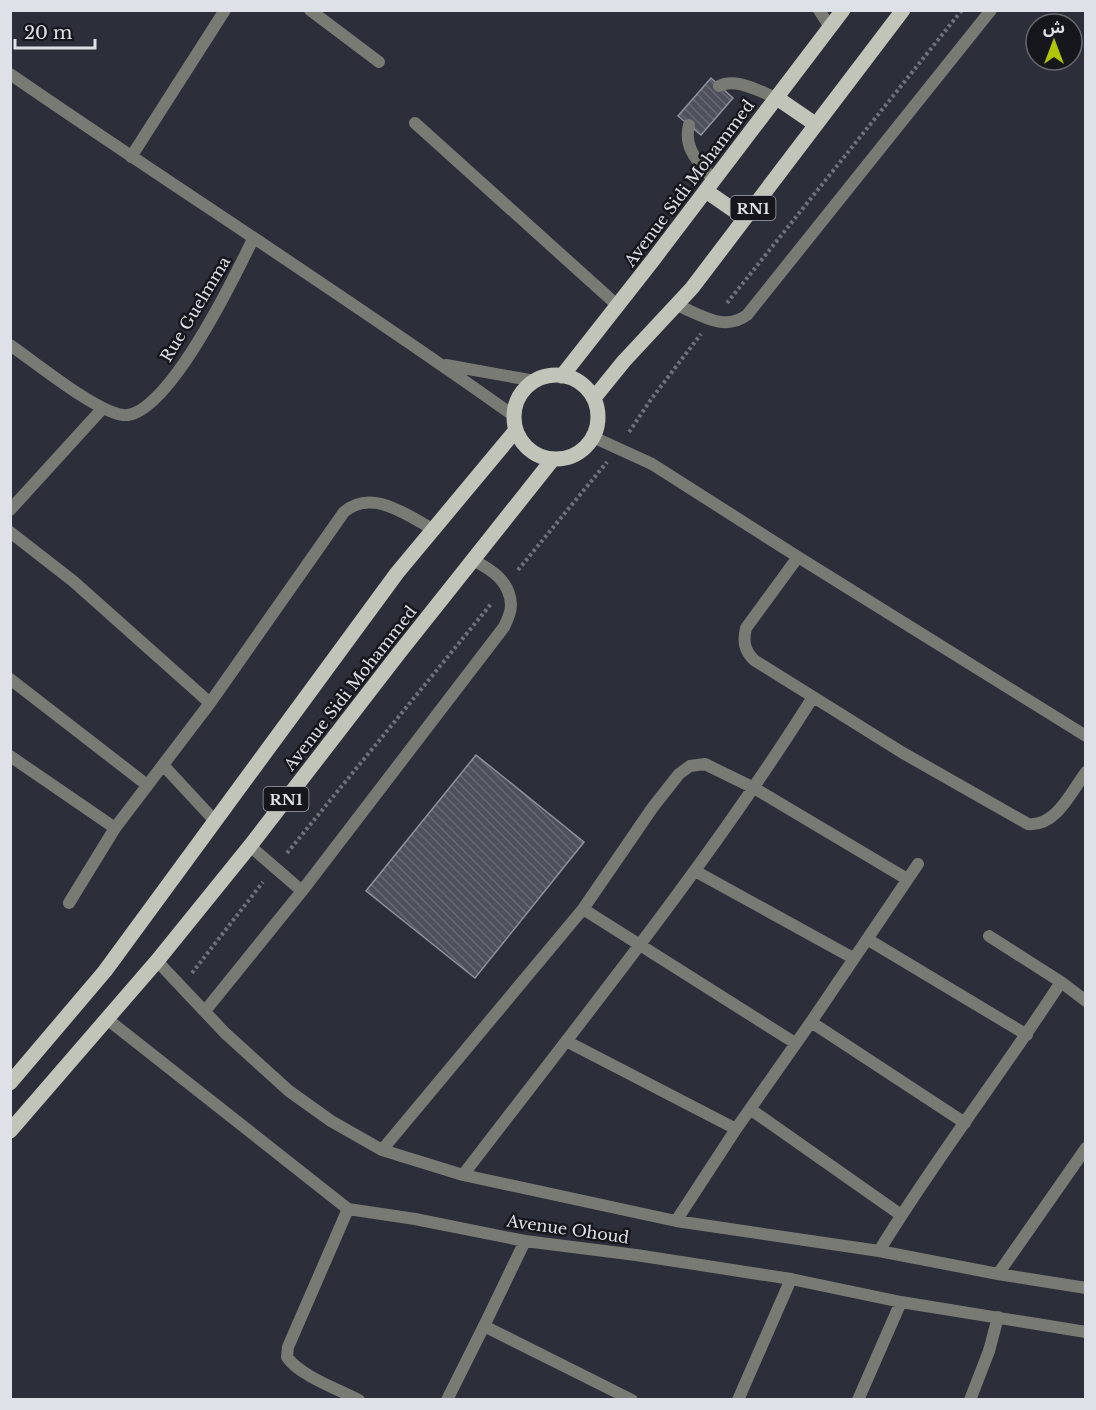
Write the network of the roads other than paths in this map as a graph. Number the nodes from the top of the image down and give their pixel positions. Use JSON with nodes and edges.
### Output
{"nodes":[{"id":1,"x":225,"y":10,"type":"edge"},
{"id":2,"x":310,"y":10,"type":"edge"},
{"id":3,"x":819,"y":10,"type":"edge"},
{"id":4,"x":843,"y":10,"type":"edge"},
{"id":5,"x":903,"y":10,"type":"edge"},
{"id":6,"x":991,"y":10,"type":"edge"},
{"id":7,"x":830,"y":27,"type":"junction"},
{"id":8,"x":378,"y":62,"type":"dead end"},
{"id":9,"x":10,"y":74,"type":"edge"},
{"id":10,"x":719,"y":86,"type":"dead end"},
{"id":11,"x":777,"y":98,"type":"junction"},
{"id":12,"x":415,"y":123,"type":"dead end"},
{"id":13,"x":689,"y":124,"type":"dead end"},
{"id":14,"x":815,"y":124,"type":"junction"},
{"id":15,"x":131,"y":157,"type":"junction"},
{"id":16,"x":709,"y":185,"type":"junction"},
{"id":17,"x":745,"y":218,"type":"junction"},
{"id":18,"x":254,"y":239,"type":"junction"},
{"id":19,"x":617,"y":305,"type":"junction"},
{"id":20,"x":677,"y":305,"type":"junction"},
{"id":21,"x":10,"y":345,"type":"edge"},
{"id":22,"x":442,"y":364,"type":"junction"},
{"id":23,"x":562,"y":376,"type":"junction"},
{"id":24,"x":535,"y":381,"type":"junction"},
{"id":25,"x":594,"y":398,"type":"junction"},
{"id":26,"x":102,"y":409,"type":"junction"},
{"id":27,"x":515,"y":423,"type":"junction"},
{"id":28,"x":593,"y":438,"type":"junction"},
{"id":29,"x":553,"y":459,"type":"junction"},
{"id":30,"x":10,"y":510,"type":"edge"},
{"id":31,"x":433,"y":529,"type":"junction"},
{"id":32,"x":10,"y":532,"type":"edge"},
{"id":33,"x":798,"y":557,"type":"junction"},
{"id":34,"x":473,"y":560,"type":"junction"},
{"id":35,"x":10,"y":679,"type":"edge"},
{"id":36,"x":813,"y":697,"type":"junction"},
{"id":37,"x":210,"y":703,"type":"junction"},
{"id":38,"x":1086,"y":735,"type":"edge"},
{"id":39,"x":10,"y":756,"type":"edge"},
{"id":40,"x":163,"y":765,"type":"junction"},
{"id":41,"x":1086,"y":772,"type":"edge"},
{"id":42,"x":147,"y":785,"type":"junction"},
{"id":43,"x":754,"y":788,"type":"junction"},
{"id":44,"x":214,"y":820,"type":"junction"},
{"id":45,"x":115,"y":828,"type":"junction"},
{"id":46,"x":250,"y":846,"type":"junction"},
{"id":47,"x":918,"y":864,"type":"dead end"},
{"id":48,"x":695,"y":871,"type":"junction"},
{"id":49,"x":907,"y":879,"type":"junction"},
{"id":50,"x":302,"y":891,"type":"junction"},
{"id":51,"x":69,"y":903,"type":"dead end"},
{"id":52,"x":583,"y":909,"type":"junction"},
{"id":53,"x":989,"y":936,"type":"dead end"},
{"id":54,"x":867,"y":939,"type":"junction"},
{"id":55,"x":639,"y":944,"type":"junction"},
{"id":56,"x":853,"y":958,"type":"junction"},
{"id":57,"x":157,"y":961,"type":"junction"},
{"id":58,"x":1062,"y":982,"type":"junction"},
{"id":59,"x":1086,"y":1001,"type":"edge"},
{"id":60,"x":205,"y":1011,"type":"junction"},
{"id":61,"x":107,"y":1020,"type":"junction"},
{"id":62,"x":811,"y":1022,"type":"junction"},
{"id":63,"x":1027,"y":1035,"type":"junction"},
{"id":64,"x":566,"y":1041,"type":"junction"},
{"id":65,"x":795,"y":1043,"type":"junction"},
{"id":66,"x":10,"y":1083,"type":"edge"},
{"id":67,"x":750,"y":1109,"type":"junction"},
{"id":68,"x":965,"y":1123,"type":"junction"},
{"id":69,"x":736,"y":1128,"type":"junction"},
{"id":70,"x":10,"y":1131,"type":"edge"},
{"id":71,"x":1086,"y":1148,"type":"edge"},
{"id":72,"x":382,"y":1150,"type":"junction"},
{"id":73,"x":463,"y":1175,"type":"junction"},
{"id":74,"x":348,"y":1209,"type":"junction"},
{"id":75,"x":901,"y":1215,"type":"junction"},
{"id":76,"x":676,"y":1221,"type":"junction"},
{"id":77,"x":525,"y":1241,"type":"junction"},
{"id":78,"x":879,"y":1251,"type":"junction"},
{"id":79,"x":998,"y":1274,"type":"junction"},
{"id":80,"x":791,"y":1279,"type":"junction"},
{"id":81,"x":1086,"y":1288,"type":"edge"},
{"id":82,"x":901,"y":1302,"type":"junction"},
{"id":83,"x":998,"y":1317,"type":"junction"},
{"id":84,"x":484,"y":1326,"type":"junction"},
{"id":85,"x":1086,"y":1332,"type":"edge"},
{"id":86,"x":358,"y":1400,"type":"edge"},
{"id":87,"x":447,"y":1400,"type":"edge"},
{"id":88,"x":632,"y":1400,"type":"edge"},
{"id":89,"x":738,"y":1400,"type":"edge"},
{"id":90,"x":858,"y":1400,"type":"edge"},
{"id":91,"x":970,"y":1400,"type":"edge"}],
"edges":[{"from":1,"to":15,"type":"street"},
{"from":2,"to":8,"type":"street"},
{"from":3,"to":7,"type":"street"},
{"from":4,"to":7,"type":"main road","name":"Avenue Sidi Mohammed","number":"RN1"},
{"from":5,"to":14,"type":"main road","number":"RN1"},
{"from":6,"to":20,"type":"street"},
{"from":7,"to":11,"type":"main road","name":"Avenue Sidi Mohammed","number":"RN1"},
{"from":9,"to":15,"type":"street"},
{"from":10,"to":11,"type":"street"},
{"from":11,"to":14,"type":"main road"},
{"from":11,"to":16,"type":"main road","name":"Avenue Sidi Mohammed","number":"RN1"},
{"from":12,"to":19,"type":"street"},
{"from":13,"to":16,"type":"street"},
{"from":14,"to":17,"type":"main road","number":"RN1"},
{"from":15,"to":18,"type":"street"},
{"from":16,"to":17,"type":"main road"},
{"from":16,"to":19,"type":"main road","name":"Avenue Sidi Mohammed","number":"RN1"},
{"from":17,"to":20,"type":"main road","number":"RN1"},
{"from":18,"to":22,"type":"street"},
{"from":18,"to":26,"type":"street","name":"Rue Guelmma"},
{"from":19,"to":23,"type":"main road","name":"Avenue Sidi Mohammed","number":"RN1"},
{"from":20,"to":25,"type":"main road","number":"RN1"},
{"from":21,"to":26,"type":"street","name":"Rue Guelmma"},
{"from":22,"to":24,"type":"street"},
{"from":22,"to":27,"type":"street"},
{"from":23,"to":24,"type":"main road"},
{"from":23,"to":25,"type":"main road"},
{"from":24,"to":27,"type":"main road","number":"RN1"},
{"from":25,"to":28,"type":"main road"},
{"from":26,"to":30,"type":"street"},
{"from":27,"to":29,"type":"main road"},
{"from":27,"to":31,"type":"main road","name":"Avenue Sidi Mohammed","number":"RN1"},
{"from":28,"to":29,"type":"main road"},
{"from":28,"to":33,"type":"street"},
{"from":29,"to":34,"type":"main road","name":"Avenue Sidi Mohammed","number":"RN1"},
{"from":31,"to":37,"type":"street"},
{"from":31,"to":44,"type":"main road","name":"Avenue Sidi Mohammed","number":"RN1"},
{"from":32,"to":37,"type":"street"},
{"from":33,"to":36,"type":"street"},
{"from":33,"to":38,"type":"street"},
{"from":34,"to":46,"type":"main road","name":"Avenue Sidi Mohammed","number":"RN1"},
{"from":34,"to":50,"type":"street"},
{"from":35,"to":42,"type":"street"},
{"from":36,"to":41,"type":"street"},
{"from":36,"to":43,"type":"street"},
{"from":37,"to":40,"type":"street"},
{"from":39,"to":45,"type":"street"},
{"from":40,"to":42,"type":"street"},
{"from":40,"to":44,"type":"street"},
{"from":42,"to":45,"type":"street"},
{"from":43,"to":48,"type":"street"},
{"from":43,"to":49,"type":"street"},
{"from":43,"to":52,"type":"street"},
{"from":44,"to":66,"type":"main road","name":"Avenue Sidi Mohammed","number":"RN1"},
{"from":45,"to":51,"type":"street"},
{"from":46,"to":50,"type":"street"},
{"from":46,"to":57,"type":"main road","name":"Avenue Sidi Mohammed","number":"RN1"},
{"from":47,"to":49,"type":"street"},
{"from":48,"to":55,"type":"street"},
{"from":48,"to":56,"type":"street"},
{"from":49,"to":54,"type":"street"},
{"from":50,"to":60,"type":"street"},
{"from":52,"to":55,"type":"street"},
{"from":52,"to":72,"type":"street"},
{"from":53,"to":58,"type":"street"},
{"from":54,"to":56,"type":"street"},
{"from":54,"to":63,"type":"street"},
{"from":55,"to":64,"type":"street"},
{"from":55,"to":65,"type":"street"},
{"from":56,"to":62,"type":"street"},
{"from":57,"to":60,"type":"street"},
{"from":57,"to":61,"type":"main road","name":"Avenue Sidi Mohammed","number":"RN1"},
{"from":58,"to":59,"type":"street"},
{"from":58,"to":63,"type":"street"},
{"from":60,"to":72,"type":"street"},
{"from":61,"to":70,"type":"main road","name":"Avenue Sidi Mohammed","number":"RN1"},
{"from":61,"to":74,"type":"street","name":"Avenue Ohoud"},
{"from":62,"to":65,"type":"street"},
{"from":62,"to":68,"type":"street"},
{"from":63,"to":68,"type":"street"},
{"from":64,"to":69,"type":"street"},
{"from":64,"to":73,"type":"street"},
{"from":65,"to":67,"type":"street"},
{"from":67,"to":69,"type":"street"},
{"from":67,"to":75,"type":"street"},
{"from":68,"to":75,"type":"street"},
{"from":69,"to":76,"type":"street"},
{"from":71,"to":79,"type":"street"},
{"from":72,"to":73,"type":"street"},
{"from":73,"to":76,"type":"street"},
{"from":74,"to":77,"type":"street","name":"Avenue Ohoud"},
{"from":74,"to":86,"type":"street"},
{"from":75,"to":78,"type":"street"},
{"from":76,"to":78,"type":"street"},
{"from":77,"to":80,"type":"street","name":"Avenue Ohoud"},
{"from":77,"to":84,"type":"street"},
{"from":78,"to":79,"type":"street"},
{"from":79,"to":81,"type":"street"},
{"from":80,"to":82,"type":"street","name":"Avenue Ohoud"},
{"from":80,"to":89,"type":"street"},
{"from":82,"to":83,"type":"street","name":"Avenue Ohoud"},
{"from":82,"to":90,"type":"street"},
{"from":83,"to":85,"type":"street","name":"Avenue Ohoud"},
{"from":83,"to":91,"type":"street"},
{"from":84,"to":87,"type":"street"},
{"from":84,"to":88,"type":"street"}]}
